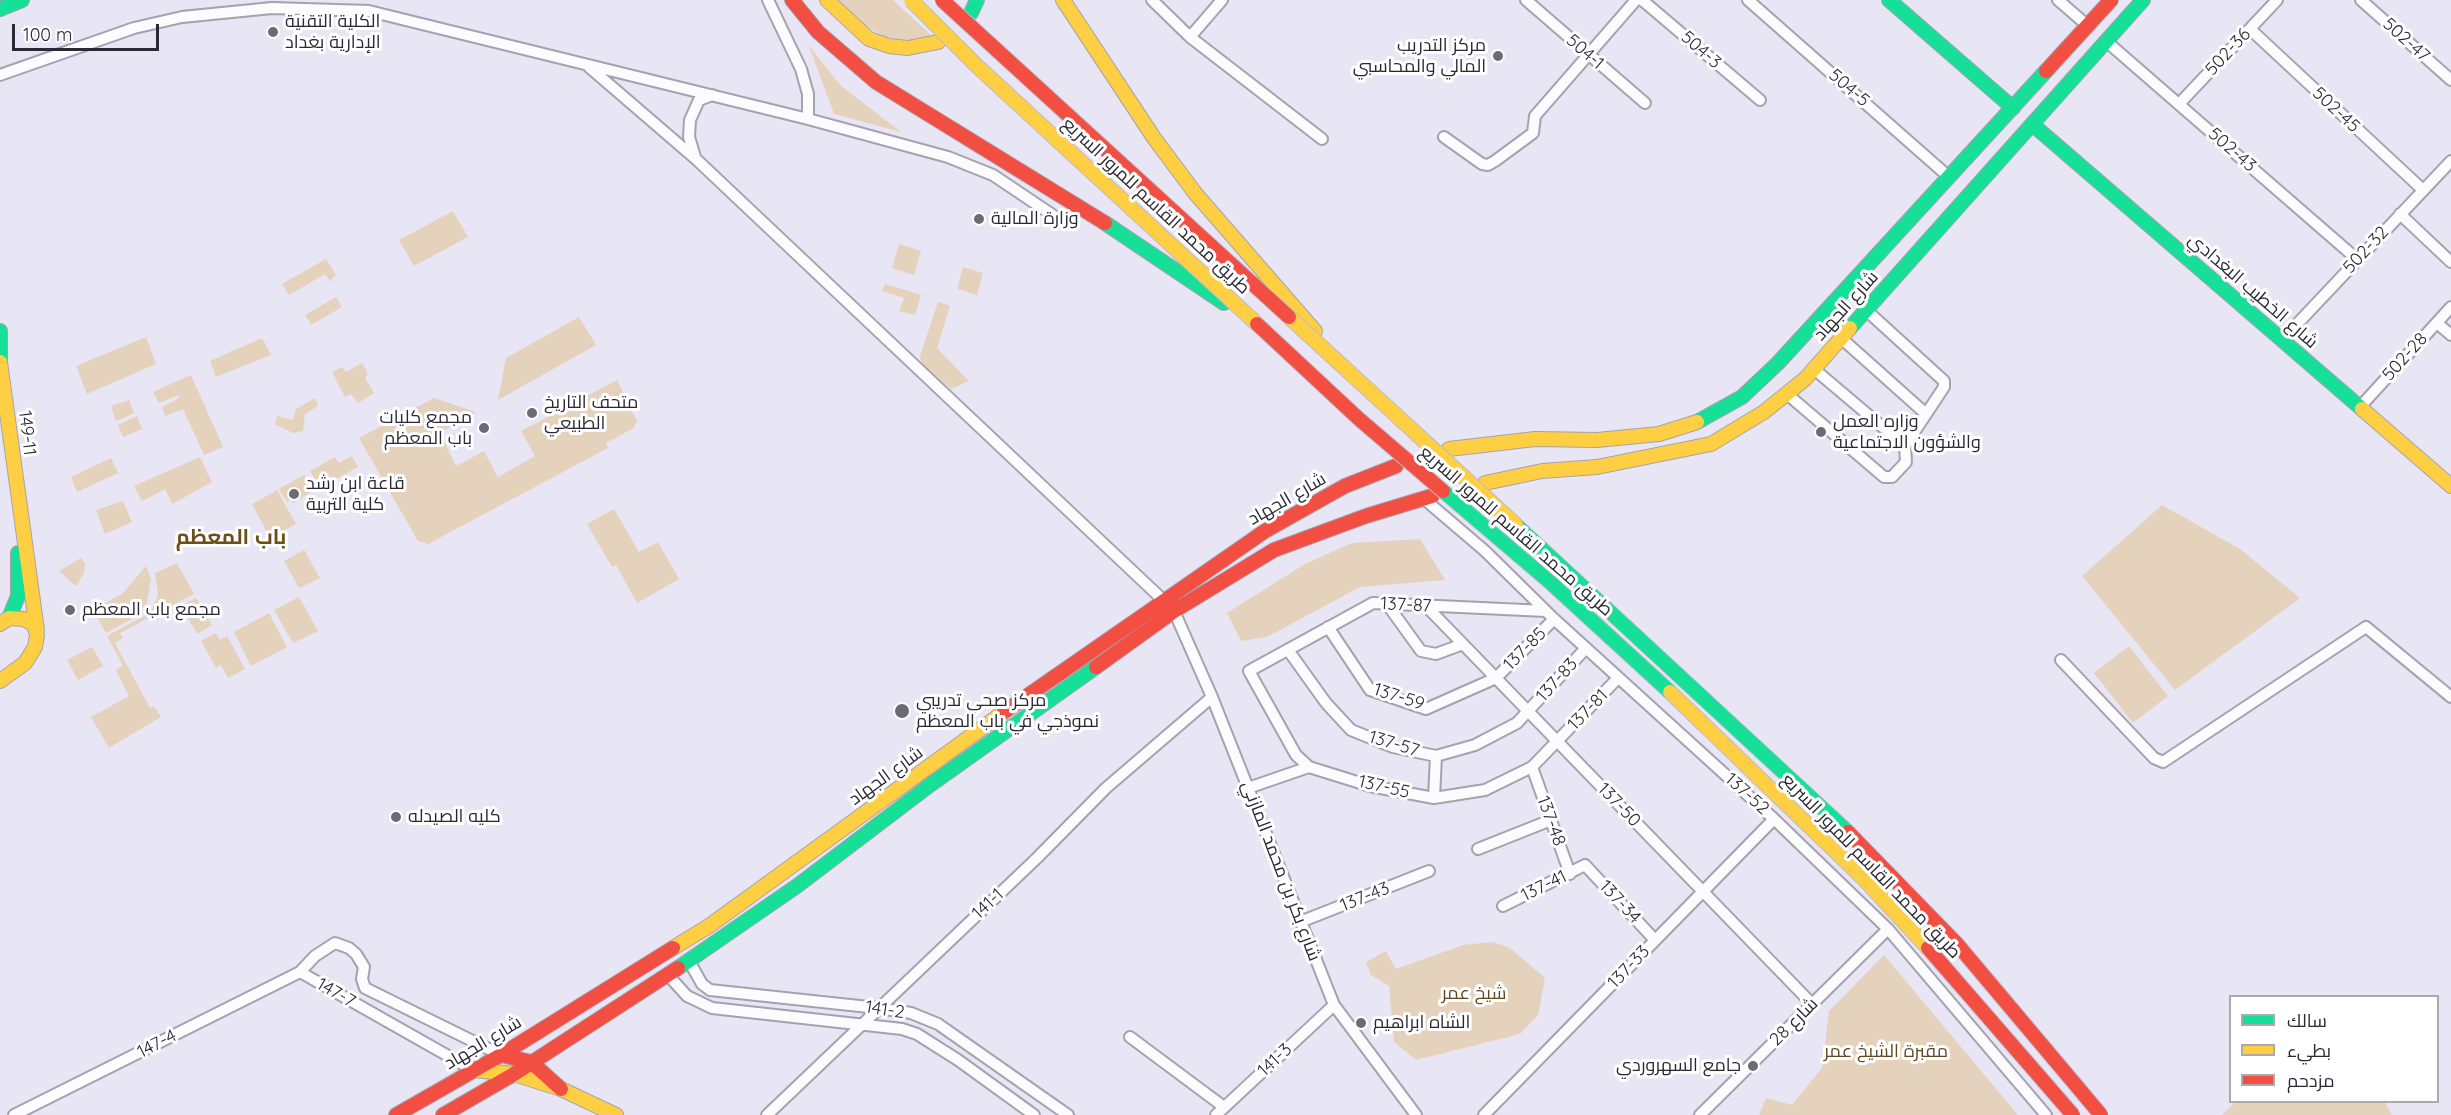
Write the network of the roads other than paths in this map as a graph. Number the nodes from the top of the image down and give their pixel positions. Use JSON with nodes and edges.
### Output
{"nodes":[{"id":1,"x":22,"y":0,"type":"edge"},
{"id":2,"x":768,"y":0,"type":"edge"},
{"id":3,"x":792,"y":0,"type":"edge"},
{"id":4,"x":827,"y":0,"type":"edge"},
{"id":5,"x":911,"y":0,"type":"edge"},
{"id":6,"x":942,"y":0,"type":"edge"},
{"id":7,"x":977,"y":0,"type":"edge"},
{"id":8,"x":1063,"y":0,"type":"edge"},
{"id":9,"x":1152,"y":0,"type":"edge"},
{"id":10,"x":1222,"y":0,"type":"edge"},
{"id":11,"x":1526,"y":0,"type":"edge"},
{"id":12,"x":1635,"y":0,"type":"edge"},
{"id":13,"x":1642,"y":0,"type":"edge"},
{"id":14,"x":1748,"y":0,"type":"edge"},
{"id":15,"x":1889,"y":0,"type":"edge"},
{"id":16,"x":2058,"y":0,"type":"edge"},
{"id":17,"x":2112,"y":0,"type":"edge"},
{"id":18,"x":2143,"y":0,"type":"edge"},
{"id":19,"x":2277,"y":0,"type":"edge"},
{"id":20,"x":2361,"y":0,"type":"edge"},
{"id":21,"x":0,"y":9,"type":"edge"},
{"id":22,"x":971,"y":13,"type":"dead end"},
{"id":23,"x":2088,"y":26,"type":"junction"},
{"id":24,"x":2250,"y":29,"type":"junction"},
{"id":25,"x":1190,"y":37,"type":"junction"},
{"id":26,"x":2106,"y":41,"type":"junction"},
{"id":27,"x":938,"y":42,"type":"dead end"},
{"id":28,"x":1588,"y":54,"type":"junction"},
{"id":29,"x":586,"y":64,"type":"junction"},
{"id":30,"x":0,"y":75,"type":"edge"},
{"id":31,"x":2451,"y":80,"type":"edge"},
{"id":32,"x":713,"y":95,"type":"junction"},
{"id":33,"x":1760,"y":100,"type":"dead end"},
{"id":34,"x":1645,"y":104,"type":"dead end"},
{"id":35,"x":2179,"y":104,"type":"junction"},
{"id":36,"x":2013,"y":108,"type":"junction"},
{"id":37,"x":808,"y":119,"type":"junction"},
{"id":38,"x":2032,"y":124,"type":"junction"},
{"id":39,"x":1444,"y":137,"type":"dead end"},
{"id":40,"x":1322,"y":139,"type":"dead end"},
{"id":41,"x":697,"y":160,"type":"junction"},
{"id":42,"x":2451,"y":161,"type":"edge"},
{"id":43,"x":1949,"y":177,"type":"junction"},
{"id":44,"x":2423,"y":190,"type":"junction"},
{"id":45,"x":2400,"y":214,"type":"junction"},
{"id":46,"x":1063,"y":222,"type":"dead end"},
{"id":47,"x":2358,"y":260,"type":"junction"},
{"id":48,"x":2451,"y":262,"type":"edge"},
{"id":49,"x":2451,"y":307,"type":"edge"},
{"id":50,"x":1866,"y":310,"type":"junction"},
{"id":51,"x":2437,"y":323,"type":"junction"},
{"id":52,"x":0,"y":331,"type":"edge"},
{"id":53,"x":1268,"y":334,"type":"junction"},
{"id":54,"x":2451,"y":335,"type":"edge"},
{"id":55,"x":1841,"y":338,"type":"junction"},
{"id":56,"x":2282,"y":340,"type":"junction"},
{"id":57,"x":0,"y":361,"type":"edge"},
{"id":58,"x":1814,"y":369,"type":"junction"},
{"id":59,"x":1348,"y":371,"type":"junction"},
{"id":60,"x":1787,"y":393,"type":"junction"},
{"id":61,"x":2360,"y":407,"type":"junction"},
{"id":62,"x":1925,"y":413,"type":"junction"},
{"id":63,"x":1597,"y":440,"type":"junction"},
{"id":64,"x":1905,"y":446,"type":"junction"},
{"id":65,"x":1449,"y":449,"type":"dead end"},
{"id":66,"x":1396,"y":466,"type":"dead end"},
{"id":67,"x":1597,"y":468,"type":"junction"},
{"id":68,"x":1485,"y":483,"type":"dead end"},
{"id":69,"x":2451,"y":486,"type":"edge"},
{"id":70,"x":1427,"y":497,"type":"joint"},
{"id":71,"x":1310,"y":507,"type":"junction"},
{"id":72,"x":18,"y":509,"type":"junction"},
{"id":73,"x":1325,"y":532,"type":"junction"},
{"id":74,"x":1162,"y":600,"type":"junction"},
{"id":75,"x":1387,"y":604,"type":"junction"},
{"id":76,"x":1426,"y":606,"type":"junction"},
{"id":77,"x":1174,"y":611,"type":"junction"},
{"id":78,"x":1545,"y":611,"type":"junction"},
{"id":79,"x":1554,"y":619,"type":"junction"},
{"id":80,"x":4,"y":621,"type":"edge"},
{"id":81,"x":1328,"y":627,"type":"junction"},
{"id":82,"x":37,"y":630,"type":"junction"},
{"id":83,"x":1463,"y":644,"type":"junction"},
{"id":84,"x":1586,"y":648,"type":"junction"},
{"id":85,"x":1288,"y":650,"type":"junction"},
{"id":86,"x":2061,"y":660,"type":"dead end"},
{"id":87,"x":4,"y":676,"type":"edge"},
{"id":88,"x":1496,"y":678,"type":"junction"},
{"id":89,"x":1618,"y":678,"type":"junction"},
{"id":90,"x":2449,"y":691,"type":"edge"},
{"id":91,"x":1212,"y":697,"type":"junction"},
{"id":92,"x":1529,"y":712,"type":"junction"},
{"id":93,"x":1557,"y":742,"type":"junction"},
{"id":94,"x":1436,"y":756,"type":"junction"},
{"id":95,"x":1308,"y":766,"type":"junction"},
{"id":96,"x":1532,"y":767,"type":"junction"},
{"id":97,"x":919,"y":775,"type":"junction"},
{"id":98,"x":930,"y":785,"type":"junction"},
{"id":99,"x":1248,"y":788,"type":"junction"},
{"id":100,"x":1434,"y":798,"type":"junction"},
{"id":101,"x":1774,"y":819,"type":"junction"},
{"id":102,"x":1551,"y":820,"type":"junction"},
{"id":103,"x":1478,"y":849,"type":"dead end"},
{"id":104,"x":1585,"y":865,"type":"joint"},
{"id":105,"x":1429,"y":871,"type":"dead end"},
{"id":106,"x":1570,"y":874,"type":"junction"},
{"id":107,"x":1703,"y":891,"type":"junction"},
{"id":108,"x":1503,"y":906,"type":"dead end"},
{"id":109,"x":1300,"y":922,"type":"junction"},
{"id":110,"x":1888,"y":929,"type":"junction"},
{"id":111,"x":1655,"y":940,"type":"junction"},
{"id":112,"x":689,"y":961,"type":"junction"},
{"id":113,"x":300,"y":972,"type":"junction"},
{"id":114,"x":668,"y":975,"type":"junction"},
{"id":115,"x":1812,"y":1004,"type":"junction"},
{"id":116,"x":1334,"y":1005,"type":"junction"},
{"id":117,"x":878,"y":1008,"type":"junction"},
{"id":118,"x":860,"y":1025,"type":"junction"},
{"id":119,"x":1130,"y":1037,"type":"dead end"},
{"id":120,"x":501,"y":1055,"type":"junction"},
{"id":121,"x":531,"y":1062,"type":"junction"},
{"id":122,"x":473,"y":1070,"type":"junction"},
{"id":123,"x":514,"y":1074,"type":"junction"},
{"id":124,"x":561,"y":1089,"type":"junction"},
{"id":125,"x":1220,"y":1111,"type":"edge"},
{"id":126,"x":14,"y":1115,"type":"edge"},
{"id":127,"x":396,"y":1115,"type":"edge"},
{"id":128,"x":443,"y":1115,"type":"edge"},
{"id":129,"x":616,"y":1115,"type":"edge"},
{"id":130,"x":767,"y":1115,"type":"edge"},
{"id":131,"x":1034,"y":1115,"type":"edge"},
{"id":132,"x":1068,"y":1115,"type":"edge"},
{"id":133,"x":1416,"y":1115,"type":"edge"},
{"id":134,"x":1484,"y":1115,"type":"edge"},
{"id":135,"x":1700,"y":1115,"type":"edge"},
{"id":136,"x":2046,"y":1115,"type":"edge"},
{"id":137,"x":2073,"y":1115,"type":"edge"},
{"id":138,"x":2101,"y":1115,"type":"edge"}],
"edges":[{"from":1,"to":21,"type":"main road"},
{"from":2,"to":37,"type":"street"},
{"from":3,"to":53,"type":"main road","bridge":true},
{"from":4,"to":27,"type":"main road"},
{"from":5,"to":53,"type":"main road","name":"طريق محمد القاسم للمرور السريع","bridge":true},
{"from":6,"to":59,"type":"main road","name":"طريق محمد القاسم للمرور السريع","bridge":true},
{"from":7,"to":22,"type":"main road"},
{"from":8,"to":59,"type":"main road","bridge":true},
{"from":9,"to":25,"type":"street"},
{"from":10,"to":25,"type":"street"},
{"from":11,"to":28,"type":"street","name":"504-1"},
{"from":12,"to":28,"type":"street"},
{"from":13,"to":33,"type":"street","name":"504-3"},
{"from":14,"to":43,"type":"street","name":"504-5"},
{"from":15,"to":36,"type":"main road"},
{"from":16,"to":23,"type":"street"},
{"from":17,"to":23,"type":"main road","name":"شارع الجهاد"},
{"from":18,"to":26,"type":"main road","name":"شارع الجهاد"},
{"from":19,"to":24,"type":"street","name":"502-36"},
{"from":20,"to":31,"type":"street","name":"502-47"},
{"from":23,"to":36,"type":"main road","name":"شارع الجهاد"},
{"from":24,"to":35,"type":"street","name":"502-36"},
{"from":24,"to":44,"type":"street","name":"502-45"},
{"from":25,"to":40,"type":"street"},
{"from":26,"to":35,"type":"street","name":"502-43"},
{"from":26,"to":38,"type":"main road","name":"شارع الجهاد"},
{"from":28,"to":34,"type":"street","name":"504-1"},
{"from":28,"to":39,"type":"street"},
{"from":29,"to":30,"type":"street"},
{"from":29,"to":32,"type":"street"},
{"from":29,"to":41,"type":"street"},
{"from":32,"to":37,"type":"street"},
{"from":32,"to":41,"type":"street"},
{"from":35,"to":47,"type":"street","name":"502-43"},
{"from":36,"to":43,"type":"main road","name":"شارع الجهاد"},
{"from":37,"to":46,"type":"street"},
{"from":38,"to":50,"type":"main road","name":"شارع الجهاد"},
{"from":38,"to":56,"type":"main road","name":"شارع الخطيب البغدادي"},
{"from":41,"to":74,"type":"street"},
{"from":42,"to":44,"type":"street","name":"502-32"},
{"from":43,"to":63,"type":"main road","name":"شارع الجهاد"},
{"from":44,"to":45,"type":"street","name":"502-32"},
{"from":45,"to":47,"type":"street","name":"502-32"},
{"from":45,"to":48,"type":"street"},
{"from":47,"to":56,"type":"street","name":"502-32"},
{"from":49,"to":51,"type":"street","name":"502-28"},
{"from":50,"to":55,"type":"main road","name":"شارع الجهاد"},
{"from":50,"to":62,"type":"street"},
{"from":51,"to":54,"type":"street"},
{"from":51,"to":61,"type":"street","name":"502-28"},
{"from":52,"to":57,"type":"main road","name":"149-11"},
{"from":53,"to":137,"type":"main road","name":"طريق محمد القاسم للمرور السريع","bridge":true},
{"from":55,"to":58,"type":"main road","name":"شارع الجهاد"},
{"from":55,"to":62,"type":"street"},
{"from":56,"to":61,"type":"main road","name":"شارع الخطيب البغدادي"},
{"from":57,"to":72,"type":"main road","name":"149-11"},
{"from":58,"to":60,"type":"main road","name":"شارع الجهاد"},
{"from":58,"to":64,"type":"street"},
{"from":59,"to":138,"type":"main road","name":"طريق محمد القاسم للمرور السريع","bridge":true},
{"from":60,"to":64,"type":"street"},
{"from":60,"to":67,"type":"main road","name":"شارع الجهاد"},
{"from":61,"to":69,"type":"main road","name":"شارع الخطيب البغدادي"},
{"from":62,"to":64,"type":"street"},
{"from":63,"to":65,"type":"main road","name":"شارع الجهاد"},
{"from":63,"to":67,"type":"main road"},
{"from":66,"to":71,"type":"main road","name":"شارع الجهاد"},
{"from":67,"to":68,"type":"main road","name":"شارع الجهاد"},
{"from":70,"to":73,"type":"main road","name":"شارع الجهاد"},
{"from":70,"to":78,"type":"street","name":"137-52"},
{"from":71,"to":73,"type":"main road"},
{"from":71,"to":74,"type":"main road","name":"شارع الجهاد"},
{"from":72,"to":80,"type":"main road","name":"149-11"},
{"from":72,"to":82,"type":"main road","name":"149-11"},
{"from":73,"to":77,"type":"main road","name":"شارع الجهاد"},
{"from":74,"to":97,"type":"main road","name":"شارع الجهاد"},
{"from":75,"to":76,"type":"street","name":"137-87"},
{"from":75,"to":81,"type":"street","name":"137-87"},
{"from":75,"to":83,"type":"street"},
{"from":76,"to":78,"type":"street","name":"137-87"},
{"from":76,"to":83,"type":"street","name":"137-50"},
{"from":77,"to":91,"type":"street","name":"شارع بكر بن محمد المازني"},
{"from":77,"to":98,"type":"main road","name":"شارع الجهاد"},
{"from":78,"to":79,"type":"street","name":"137-52"},
{"from":79,"to":84,"type":"street","name":"137-52"},
{"from":79,"to":88,"type":"street","name":"137-85"},
{"from":80,"to":82,"type":"main road"},
{"from":81,"to":85,"type":"street","name":"137-87"},
{"from":81,"to":88,"type":"street","name":"137-59"},
{"from":82,"to":87,"type":"main road"},
{"from":83,"to":88,"type":"street","name":"137-50"},
{"from":84,"to":89,"type":"street","name":"137-52"},
{"from":84,"to":92,"type":"street","name":"137-83"},
{"from":85,"to":94,"type":"street","name":"137-57"},
{"from":85,"to":95,"type":"street","name":"137-87"},
{"from":86,"to":90,"type":"street"},
{"from":88,"to":92,"type":"street","name":"137-50"},
{"from":89,"to":93,"type":"street","name":"137-81"},
{"from":89,"to":101,"type":"street","name":"137-52"},
{"from":91,"to":99,"type":"street","name":"شارع بكر بن محمد المازني"},
{"from":91,"to":117,"type":"street","name":"141-1"},
{"from":92,"to":93,"type":"street","name":"137-50"},
{"from":92,"to":94,"type":"street","name":"137-57"},
{"from":93,"to":96,"type":"street","name":"137-55"},
{"from":93,"to":107,"type":"street","name":"137-50"},
{"from":94,"to":100,"type":"street"},
{"from":95,"to":99,"type":"street"},
{"from":95,"to":100,"type":"street","name":"137-55"},
{"from":96,"to":100,"type":"street","name":"137-55"},
{"from":96,"to":102,"type":"street","name":"137-48"},
{"from":97,"to":98,"type":"main road"},
{"from":97,"to":120,"type":"main road","name":"شارع الجهاد"},
{"from":98,"to":112,"type":"main road","name":"شارع الجهاد"},
{"from":99,"to":109,"type":"street","name":"شارع بكر بن محمد المازني"},
{"from":101,"to":107,"type":"street","name":"137-33"},
{"from":101,"to":110,"type":"street","name":"137-52"},
{"from":102,"to":103,"type":"street"},
{"from":102,"to":106,"type":"street","name":"137-48"},
{"from":104,"to":106,"type":"street","name":"137-41"},
{"from":104,"to":111,"type":"street","name":"137-34"},
{"from":105,"to":109,"type":"street","name":"137-43"},
{"from":106,"to":108,"type":"street","name":"137-41"},
{"from":107,"to":111,"type":"street","name":"137-33"},
{"from":107,"to":115,"type":"street","name":"137-50"},
{"from":109,"to":116,"type":"street","name":"شارع بكر بن محمد المازني"},
{"from":110,"to":115,"type":"street","name":"شارع 28"},
{"from":110,"to":136,"type":"street","name":"137-52"},
{"from":111,"to":134,"type":"street","name":"137-33"},
{"from":112,"to":114,"type":"main road","name":"شارع الجهاد"},
{"from":112,"to":117,"type":"street","name":"141-2"},
{"from":113,"to":120,"type":"street","name":"147-7"},
{"from":113,"to":122,"type":"street","name":"147-7"},
{"from":113,"to":126,"type":"street","name":"147-4"},
{"from":114,"to":118,"type":"street","name":"141-2"},
{"from":114,"to":121,"type":"main road","name":"شارع الجهاد"},
{"from":115,"to":135,"type":"street","name":"شارع 28"},
{"from":116,"to":125,"type":"street","name":"141-3"},
{"from":116,"to":133,"type":"street","name":"شارع بكر بن محمد المازني"},
{"from":117,"to":118,"type":"street","name":"141-1"},
{"from":117,"to":132,"type":"street","name":"141-2"},
{"from":118,"to":130,"type":"street","name":"141-1"},
{"from":118,"to":131,"type":"street","name":"141-2"},
{"from":119,"to":125,"type":"street"},
{"from":120,"to":121,"type":"main road"},
{"from":120,"to":122,"type":"main road","name":"شارع الجهاد"},
{"from":121,"to":123,"type":"main road","name":"شارع الجهاد"},
{"from":121,"to":124,"type":"main road"},
{"from":122,"to":123,"type":"main road"},
{"from":122,"to":127,"type":"main road","name":"شارع الجهاد"},
{"from":123,"to":124,"type":"main road"},
{"from":123,"to":128,"type":"main road","name":"شارع الجهاد"},
{"from":124,"to":129,"type":"main road"}]}
